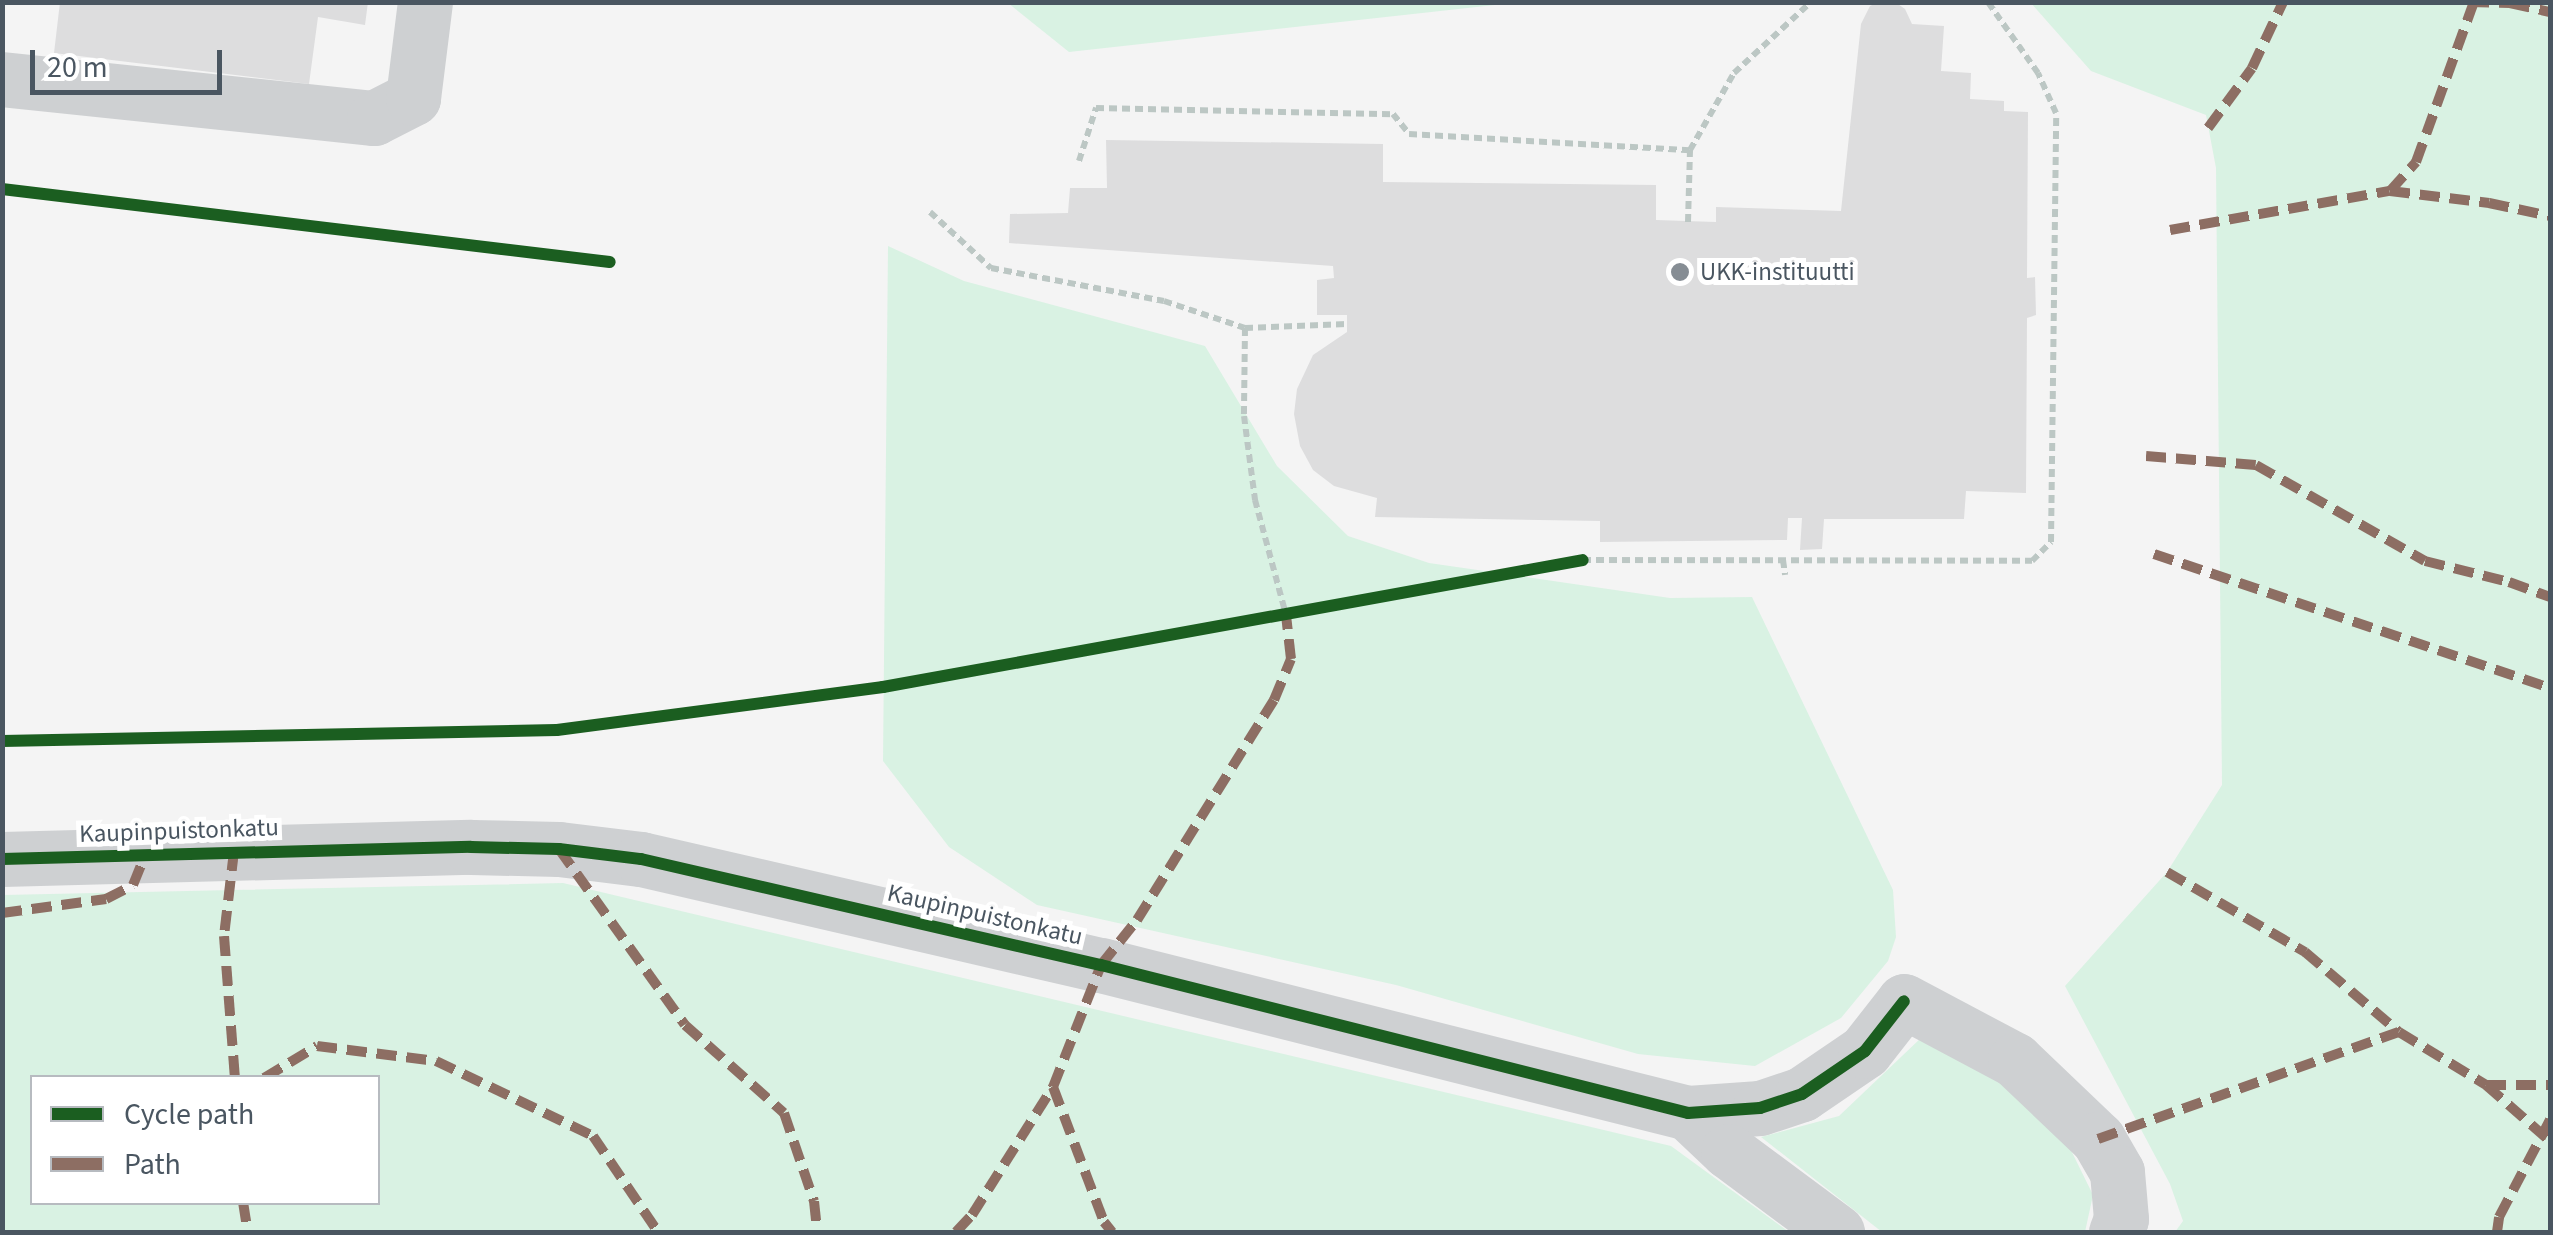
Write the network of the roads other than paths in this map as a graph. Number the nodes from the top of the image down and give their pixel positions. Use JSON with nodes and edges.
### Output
{"nodes":[{"id":1,"x":425,"y":2,"type":"edge"},
{"id":2,"x":2,"y":79,"type":"edge"},
{"id":3,"x":3,"y":859,"type":"edge"},
{"id":4,"x":1688,"y":1113,"type":"junction"},
{"id":5,"x":1837,"y":1232,"type":"edge"},
{"id":6,"x":2116,"y":1232,"type":"edge"}],
"edges":[{"from":1,"to":2,"type":"street"},
{"from":3,"to":4,"type":"street","name":"Kaupinpuistonkatu"},
{"from":4,"to":5,"type":"street"},
{"from":4,"to":6,"type":"street","name":"Kaupinpuistonkatu"}]}
